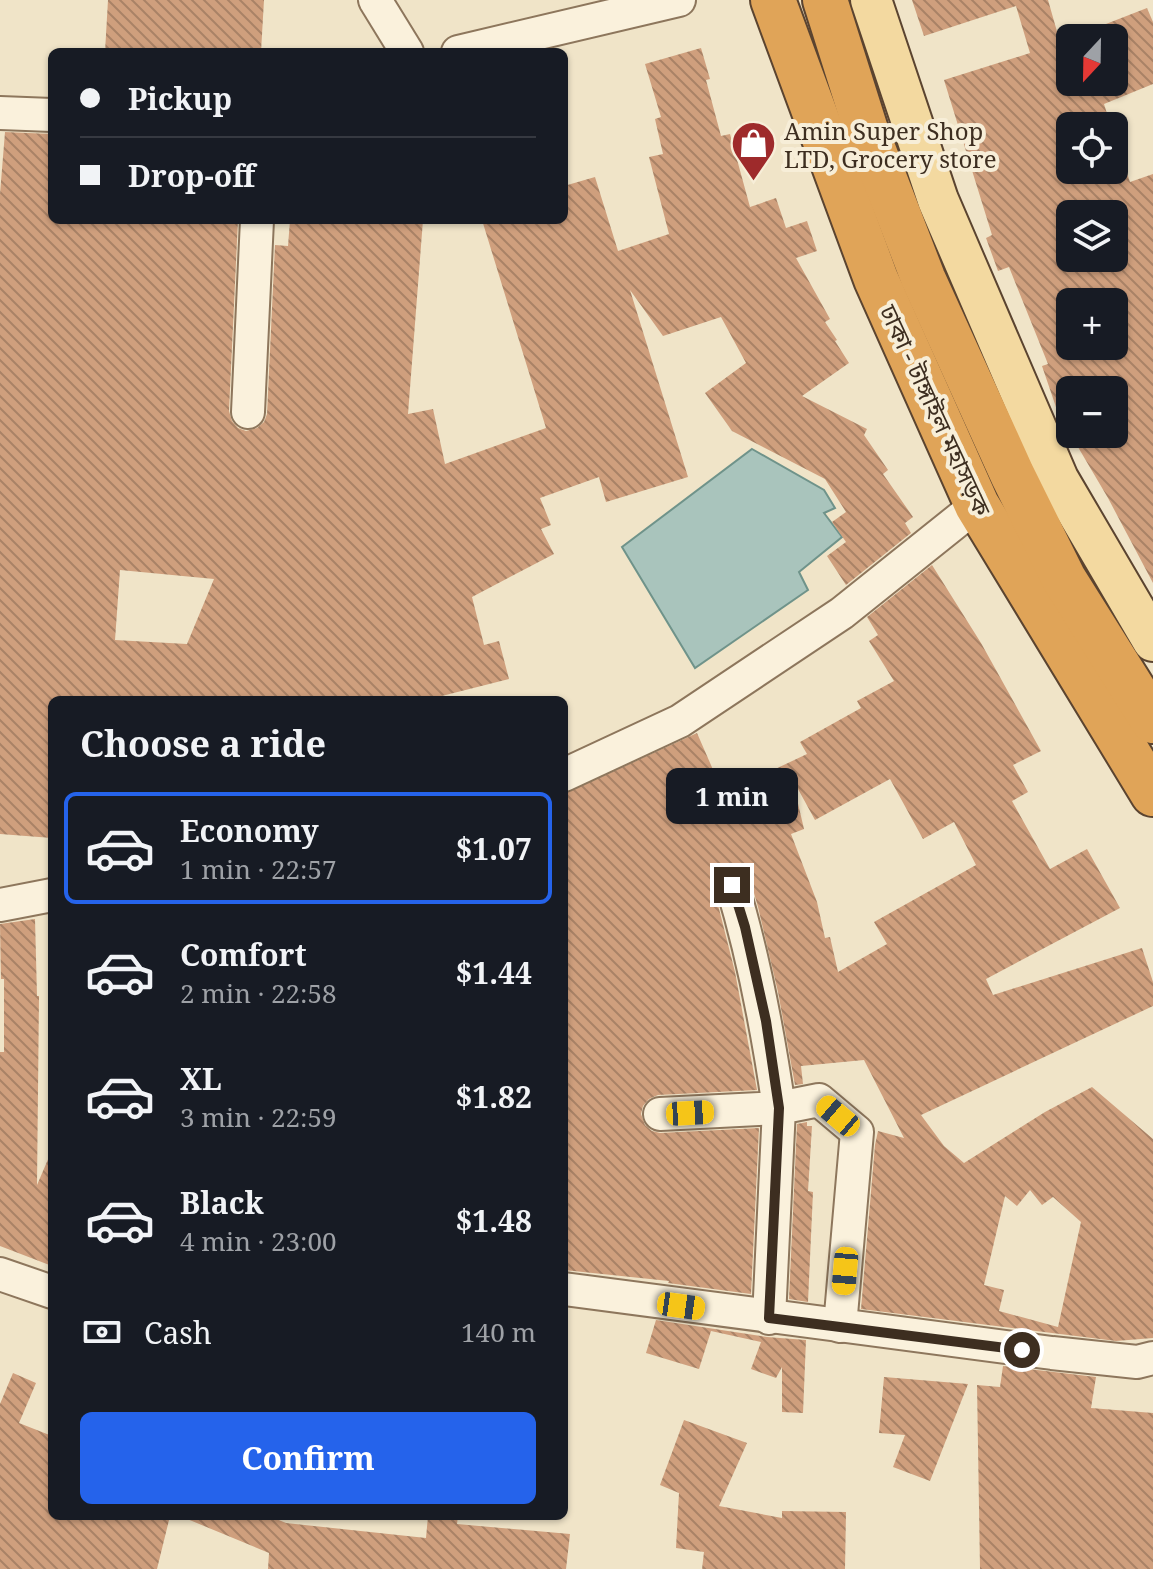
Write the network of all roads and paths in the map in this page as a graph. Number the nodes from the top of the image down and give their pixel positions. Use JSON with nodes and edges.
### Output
{"nodes":[{"id":1,"x":375,"y":0,"type":"edge"},
{"id":2,"x":679,"y":0,"type":"edge"},
{"id":3,"x":773,"y":0,"type":"edge"},
{"id":4,"x":825,"y":0,"type":"edge"},
{"id":5,"x":871,"y":0,"type":"edge"},
{"id":6,"x":405,"y":48,"type":"edge"},
{"id":7,"x":475,"y":48,"type":"edge"},
{"id":8,"x":0,"y":113,"type":"edge"},
{"id":9,"x":48,"y":115,"type":"edge"},
{"id":10,"x":257,"y":224,"type":"edge"},
{"id":11,"x":248,"y":412,"type":"dead end"},
{"id":12,"x":977,"y":505,"type":"junction"},
{"id":13,"x":1153,"y":641,"type":"edge"},
{"id":14,"x":1153,"y":721,"type":"edge"},
{"id":15,"x":568,"y":773,"type":"edge"},
{"id":16,"x":1153,"y":794,"type":"edge"},
{"id":17,"x":732,"y":885,"type":"dead end"},
{"id":18,"x":48,"y":896,"type":"edge"},
{"id":19,"x":0,"y":905,"type":"edge"},
{"id":20,"x":779,"y":1108,"type":"junction"},
{"id":21,"x":660,"y":1114,"type":"dead end"},
{"id":22,"x":0,"y":1274,"type":"edge"},
{"id":23,"x":568,"y":1290,"type":"edge"},
{"id":24,"x":48,"y":1291,"type":"edge"},
{"id":25,"x":769,"y":1318,"type":"junction"},
{"id":26,"x":840,"y":1326,"type":"junction"},
{"id":27,"x":1153,"y":1358,"type":"edge"}],
"edges":[{"from":1,"to":6,"type":"street"},
{"from":2,"to":7,"type":"street"},
{"from":3,"to":12,"type":"highway","name":"ঢাকা - টাঙ্গাইল মহাসড়ক"},
{"from":4,"to":14,"type":"highway","name":"ঢাকা - টাঙ্গাইল মহাসড়ক"},
{"from":5,"to":13,"type":"main road"},
{"from":8,"to":9,"type":"street"},
{"from":10,"to":11,"type":"street"},
{"from":12,"to":15,"type":"street"},
{"from":12,"to":16,"type":"highway","name":"ঢাকা - টাঙ্গাইল মহাসড়ক"},
{"from":17,"to":20,"type":"street"},
{"from":18,"to":19,"type":"street"},
{"from":20,"to":21,"type":"street"},
{"from":20,"to":25,"type":"street"},
{"from":20,"to":26,"type":"street"},
{"from":22,"to":24,"type":"street"},
{"from":23,"to":25,"type":"street"},
{"from":25,"to":26,"type":"street"},
{"from":26,"to":27,"type":"street"}]}
